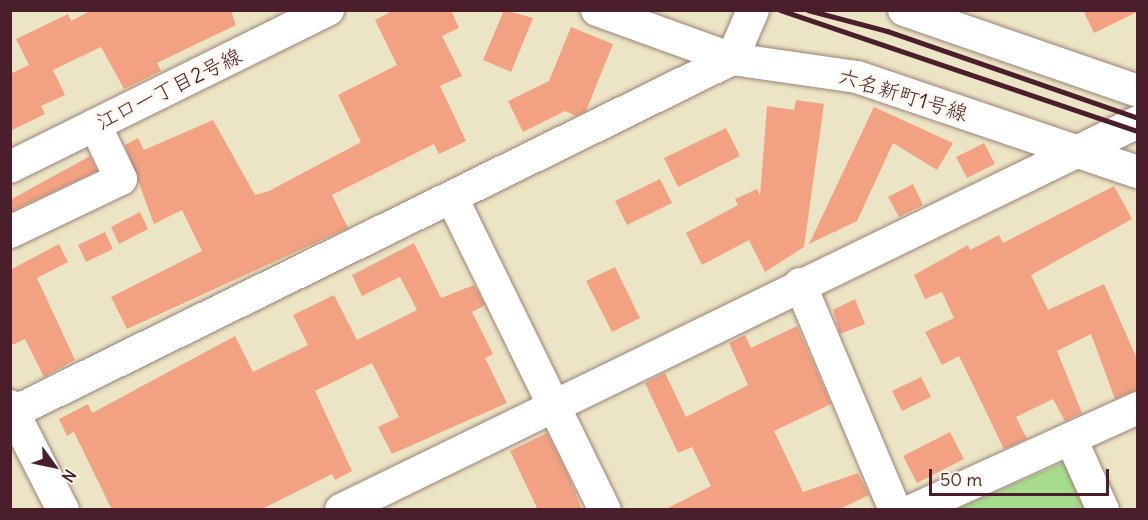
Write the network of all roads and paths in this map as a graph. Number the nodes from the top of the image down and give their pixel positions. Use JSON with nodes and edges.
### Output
{"nodes":[{"id":1,"x":328,"y":10,"type":"edge"},
{"id":2,"x":597,"y":10,"type":"edge"},
{"id":3,"x":753,"y":10,"type":"edge"},
{"id":4,"x":904,"y":10,"type":"edge"},
{"id":5,"x":732,"y":59,"type":"junction"},
{"id":6,"x":1137,"y":92,"type":"edge"},
{"id":7,"x":1137,"y":122,"type":"edge"},
{"id":8,"x":95,"y":125,"type":"junction"},
{"id":9,"x":1075,"y":151,"type":"junction"},
{"id":10,"x":10,"y":167,"type":"edge"},
{"id":11,"x":1137,"y":172,"type":"edge"},
{"id":12,"x":453,"y":200,"type":"junction"},
{"id":13,"x":10,"y":232,"type":"edge"},
{"id":14,"x":800,"y":284,"type":"junction"},
{"id":15,"x":556,"y":406,"type":"junction"},
{"id":16,"x":1137,"y":408,"type":"edge"},
{"id":17,"x":11,"y":411,"type":"edge"},
{"id":18,"x":1071,"y":439,"type":"junction"},
{"id":19,"x":63,"y":510,"type":"edge"},
{"id":20,"x":341,"y":510,"type":"edge"},
{"id":21,"x":605,"y":510,"type":"edge"},
{"id":22,"x":895,"y":510,"type":"edge"},
{"id":23,"x":913,"y":510,"type":"edge"},
{"id":24,"x":1103,"y":510,"type":"edge"}],
"edges":[{"from":1,"to":8,"type":"street","name":"江口一丁目2号線"},
{"from":2,"to":5,"type":"street","name":"六名新町1号線"},
{"from":3,"to":5,"type":"street"},
{"from":4,"to":6,"type":"street"},
{"from":5,"to":9,"type":"street","name":"六名新町1号線"},
{"from":5,"to":12,"type":"street"},
{"from":7,"to":9,"type":"street"},
{"from":8,"to":10,"type":"street","name":"江口一丁目2号線"},
{"from":8,"to":13,"type":"street"},
{"from":9,"to":11,"type":"street","name":"六名新町1号線"},
{"from":9,"to":14,"type":"street"},
{"from":12,"to":15,"type":"street"},
{"from":12,"to":17,"type":"street"},
{"from":14,"to":15,"type":"street"},
{"from":14,"to":22,"type":"street"},
{"from":15,"to":20,"type":"street"},
{"from":15,"to":21,"type":"street"},
{"from":16,"to":18,"type":"street"},
{"from":17,"to":19,"type":"street"},
{"from":18,"to":23,"type":"street"},
{"from":18,"to":24,"type":"street"}]}
